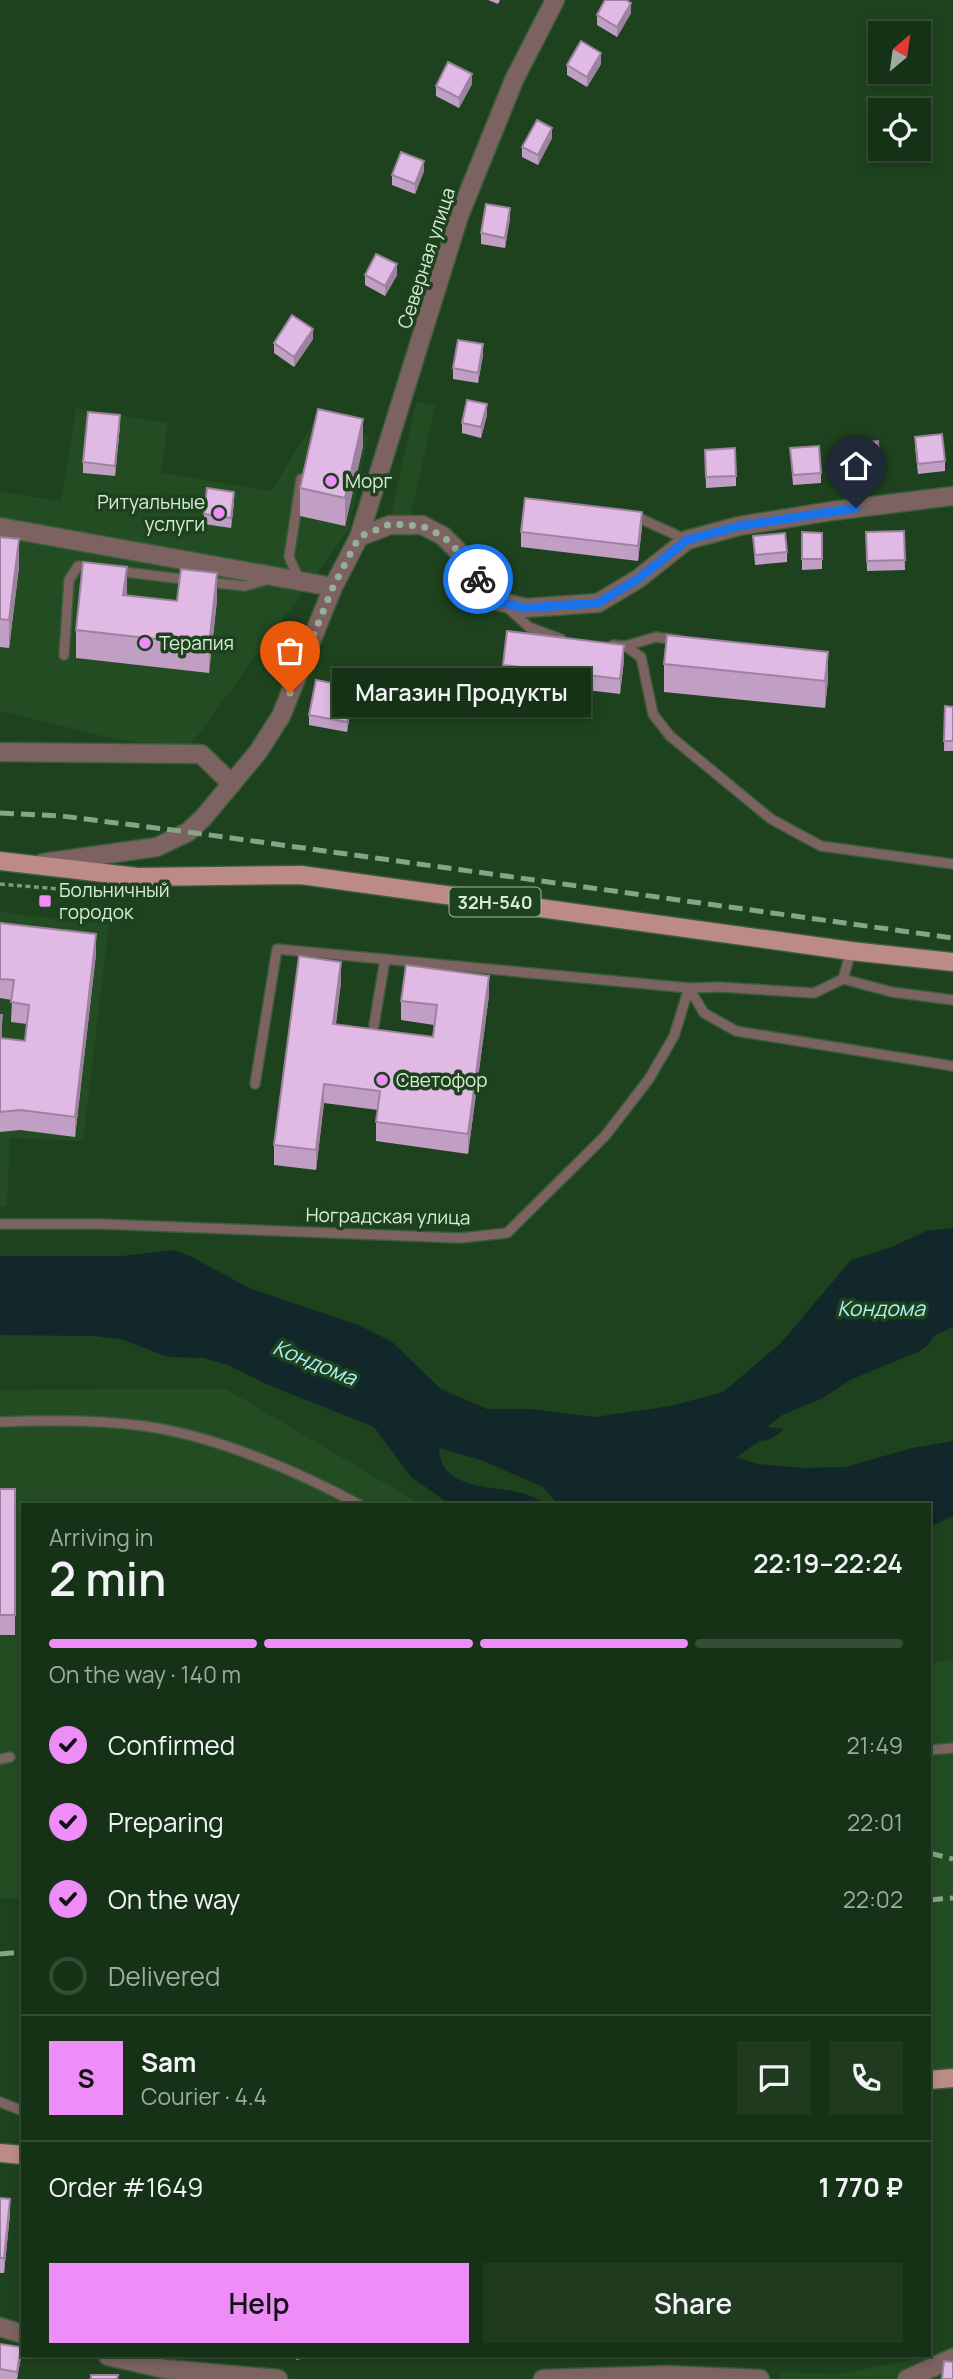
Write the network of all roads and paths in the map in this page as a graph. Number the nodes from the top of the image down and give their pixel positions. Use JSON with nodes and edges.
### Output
{"nodes":[{"id":1,"x":555,"y":0,"type":"edge"},
{"id":2,"x":302,"y":479,"type":"edge"},
{"id":3,"x":953,"y":496,"type":"edge"},
{"id":4,"x":615,"y":516,"type":"edge"},
{"id":5,"x":0,"y":527,"type":"edge"},
{"id":6,"x":359,"y":537,"type":"junction"},
{"id":7,"x":687,"y":540,"type":"junction"},
{"id":8,"x":277,"y":577,"type":"junction"},
{"id":9,"x":300,"y":581,"type":"junction"},
{"id":10,"x":333,"y":587,"type":"junction"},
{"id":11,"x":501,"y":602,"type":"junction"},
{"id":12,"x":573,"y":641,"type":"edge"},
{"id":13,"x":599,"y":643,"type":"edge"},
{"id":14,"x":695,"y":643,"type":"edge"},
{"id":15,"x":625,"y":646,"type":"junction"},
{"id":16,"x":64,"y":655,"type":"dead end"},
{"id":17,"x":0,"y":752,"type":"edge"},
{"id":18,"x":232,"y":784,"type":"junction"},
{"id":19,"x":0,"y":861,"type":"edge"},
{"id":20,"x":953,"y":863,"type":"edge"},
{"id":21,"x":36,"y":864,"type":"junction"},
{"id":22,"x":0,"y":884,"type":"edge"},
{"id":23,"x":91,"y":892,"type":"dead end"},
{"id":24,"x":851,"y":951,"type":"junction"},
{"id":25,"x":385,"y":959,"type":"junction"},
{"id":26,"x":953,"y":962,"type":"edge"},
{"id":27,"x":843,"y":979,"type":"junction"},
{"id":28,"x":689,"y":988,"type":"junction"},
{"id":29,"x":953,"y":1000,"type":"edge"},
{"id":30,"x":374,"y":1025,"type":"dead end"},
{"id":31,"x":953,"y":1066,"type":"edge"},
{"id":32,"x":255,"y":1084,"type":"dead end"},
{"id":33,"x":0,"y":1224,"type":"edge"},
{"id":34,"x":0,"y":1422,"type":"edge"},
{"id":35,"x":356,"y":1503,"type":"edge"},
{"id":36,"x":953,"y":1748,"type":"edge"},
{"id":37,"x":931,"y":1750,"type":"edge"},
{"id":38,"x":10,"y":1757,"type":"dead end"},
{"id":39,"x":0,"y":1759,"type":"edge"},
{"id":40,"x":953,"y":2078,"type":"edge"},
{"id":41,"x":931,"y":2080,"type":"edge"},
{"id":42,"x":0,"y":2102,"type":"edge"},
{"id":43,"x":21,"y":2110,"type":"edge"},
{"id":44,"x":0,"y":2153,"type":"edge"},
{"id":45,"x":21,"y":2155,"type":"edge"},
{"id":46,"x":0,"y":2327,"type":"edge"},
{"id":47,"x":21,"y":2333,"type":"edge"},
{"id":48,"x":112,"y":2357,"type":"edge"},
{"id":49,"x":953,"y":2358,"type":"edge"},
{"id":50,"x":278,"y":2379,"type":"edge"},
{"id":51,"x":543,"y":2379,"type":"edge"},
{"id":52,"x":760,"y":2379,"type":"edge"},
{"id":53,"x":907,"y":2379,"type":"edge"}],
"edges":[{"from":1,"to":6,"type":"street","name":"Северная улица"},
{"from":2,"to":9,"type":"lane"},
{"from":3,"to":7,"type":"street"},
{"from":4,"to":7,"type":"lane"},
{"from":5,"to":8,"type":"street"},
{"from":6,"to":10,"type":"street","name":"Северная улица"},
{"from":6,"to":11,"type":"street"},
{"from":7,"to":11,"type":"street"},
{"from":8,"to":9,"type":"street"},
{"from":8,"to":16,"type":"lane"},
{"from":9,"to":10,"type":"street"},
{"from":10,"to":18,"type":"street","name":"Северная улица"},
{"from":11,"to":12,"type":"lane"},
{"from":13,"to":15,"type":"lane"},
{"from":14,"to":15,"type":"lane"},
{"from":15,"to":20,"type":"lane"},
{"from":17,"to":18,"type":"street"},
{"from":18,"to":21,"type":"street","name":"Северная улица"},
{"from":19,"to":21,"type":"main road","number":"32Н-540"},
{"from":21,"to":24,"type":"main road","number":"32Н-540"},
{"from":22,"to":23,"type":"path"},
{"from":24,"to":26,"type":"main road","number":"32Н-540"},
{"from":24,"to":27,"type":"lane"},
{"from":25,"to":28,"type":"lane"},
{"from":25,"to":30,"type":"lane"},
{"from":25,"to":32,"type":"lane"},
{"from":27,"to":28,"type":"lane"},
{"from":27,"to":29,"type":"lane"},
{"from":28,"to":31,"type":"lane"},
{"from":28,"to":33,"type":"lane","name":"Ноградская улица"},
{"from":34,"to":35,"type":"lane"},
{"from":36,"to":37,"type":"lane"},
{"from":38,"to":39,"type":"lane"},
{"from":40,"to":41,"type":"main road"},
{"from":42,"to":43,"type":"lane"},
{"from":44,"to":45,"type":"main road"},
{"from":46,"to":47,"type":"street"},
{"from":48,"to":50,"type":"street"},
{"from":49,"to":53,"type":"street"},
{"from":51,"to":52,"type":"street"}]}
